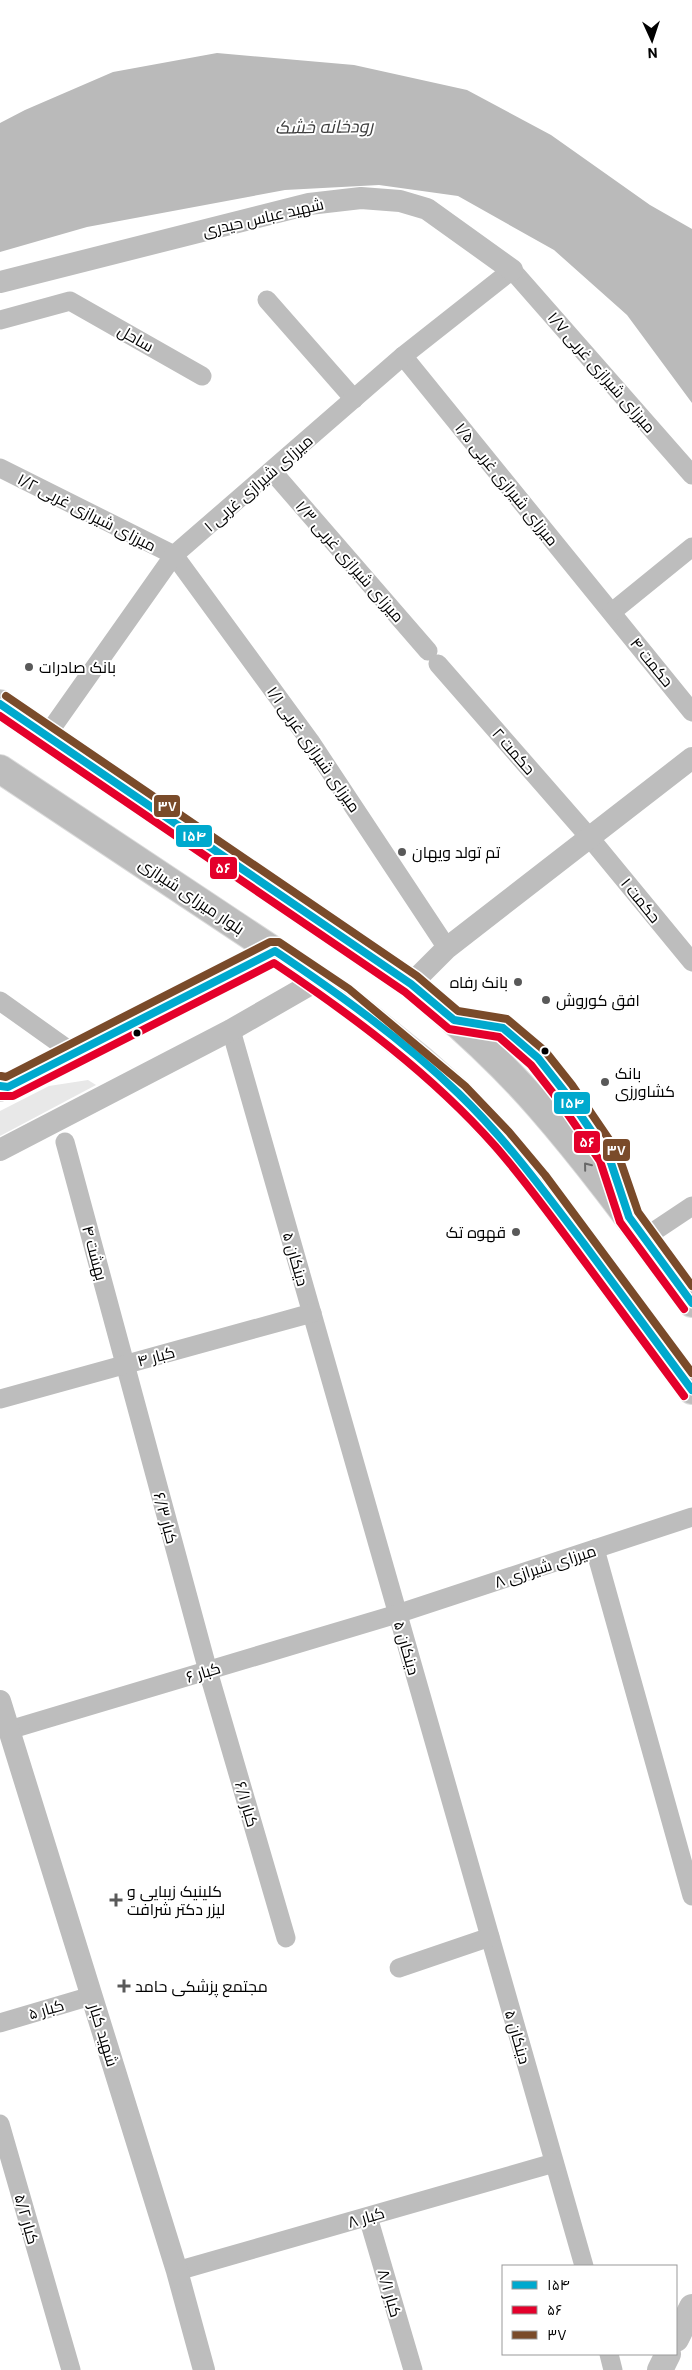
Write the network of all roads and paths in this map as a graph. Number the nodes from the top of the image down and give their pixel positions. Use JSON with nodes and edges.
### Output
{"nodes":[{"id":1,"x":512,"y":270,"type":"junction"},
{"id":2,"x":0,"y":282,"type":"edge"},
{"id":3,"x":267,"y":300,"type":"dead end"},
{"id":4,"x":0,"y":320,"type":"edge"},
{"id":5,"x":403,"y":356,"type":"junction"},
{"id":6,"x":202,"y":376,"type":"dead end"},
{"id":7,"x":354,"y":399,"type":"junction"},
{"id":8,"x":0,"y":468,"type":"edge"},
{"id":9,"x":272,"y":471,"type":"junction"},
{"id":10,"x":692,"y":475,"type":"edge"},
{"id":11,"x":692,"y":547,"type":"edge"},
{"id":12,"x":174,"y":555,"type":"junction"},
{"id":13,"x":612,"y":612,"type":"junction"},
{"id":14,"x":433,"y":657,"type":"joint"},
{"id":15,"x":0,"y":704,"type":"edge"},
{"id":16,"x":692,"y":712,"type":"edge"},
{"id":17,"x":47,"y":735,"type":"junction"},
{"id":18,"x":0,"y":750,"type":"edge"},
{"id":19,"x":692,"y":758,"type":"edge"},
{"id":20,"x":0,"y":769,"type":"edge"},
{"id":21,"x":590,"y":838,"type":"junction"},
{"id":22,"x":124,"y":851,"type":"junction"},
{"id":23,"x":447,"y":948,"type":"junction"},
{"id":24,"x":275,"y":951,"type":"junction"},
{"id":25,"x":692,"y":962,"type":"edge"},
{"id":26,"x":318,"y":980,"type":"junction"},
{"id":27,"x":411,"y":984,"type":"junction"},
{"id":28,"x":0,"y":1000,"type":"edge"},
{"id":29,"x":231,"y":1030,"type":"junction"},
{"id":30,"x":74,"y":1053,"type":"junction"},
{"id":31,"x":3,"y":1088,"type":"edge"},
{"id":32,"x":65,"y":1142,"type":"dead end"},
{"id":33,"x":0,"y":1150,"type":"edge"},
{"id":34,"x":692,"y":1206,"type":"edge"},
{"id":35,"x":644,"y":1238,"type":"junction"},
{"id":36,"x":692,"y":1303,"type":"edge"},
{"id":37,"x":312,"y":1313,"type":"junction"},
{"id":38,"x":124,"y":1364,"type":"junction"},
{"id":39,"x":692,"y":1390,"type":"edge"},
{"id":40,"x":0,"y":1399,"type":"edge"},
{"id":41,"x":692,"y":1517,"type":"edge"},
{"id":42,"x":595,"y":1550,"type":"junction"},
{"id":43,"x":398,"y":1614,"type":"junction"},
{"id":44,"x":208,"y":1670,"type":"junction"},
{"id":45,"x":0,"y":1700,"type":"edge"},
{"id":46,"x":9,"y":1730,"type":"junction"},
{"id":47,"x":692,"y":1895,"type":"edge"},
{"id":48,"x":490,"y":1937,"type":"junction"},
{"id":49,"x":286,"y":1938,"type":"dead end"},
{"id":50,"x":399,"y":1968,"type":"dead end"},
{"id":51,"x":92,"y":1996,"type":"junction"},
{"id":52,"x":0,"y":2023,"type":"edge"},
{"id":53,"x":0,"y":2124,"type":"edge"},
{"id":54,"x":554,"y":2164,"type":"junction"},
{"id":55,"x":368,"y":2216,"type":"junction"},
{"id":56,"x":584,"y":2265,"type":"edge"},
{"id":57,"x":177,"y":2270,"type":"junction"},
{"id":58,"x":692,"y":2307,"type":"edge"},
{"id":59,"x":679,"y":2339,"type":"edge"},
{"id":60,"x":608,"y":2355,"type":"edge"},
{"id":61,"x":669,"y":2355,"type":"edge"},
{"id":62,"x":71,"y":2370,"type":"edge"},
{"id":63,"x":204,"y":2370,"type":"edge"},
{"id":64,"x":413,"y":2370,"type":"edge"},
{"id":65,"x":613,"y":2370,"type":"edge"},
{"id":66,"x":660,"y":2370,"type":"edge"}],
"edges":[{"from":1,"to":2,"type":"street","name":"شهید عباس حیدری"},
{"from":1,"to":5,"type":"street","name":"۱ میرزای شیرازی غربی"},
{"from":1,"to":10,"type":"street","name":"۱/۷ میرزای شیرازی غربی"},
{"from":3,"to":7,"type":"street"},
{"from":4,"to":6,"type":"street","name":"ساحل"},
{"from":5,"to":7,"type":"street","name":"۱ میرزای شیرازی غربی"},
{"from":5,"to":13,"type":"street","name":"۱/۵ میرزای شیرازی غربی"},
{"from":7,"to":9,"type":"street","name":"۱ میرزای شیرازی غربی"},
{"from":8,"to":12,"type":"street","name":"۱/۲ میرزای شیرازی غربی"},
{"from":9,"to":12,"type":"street","name":"۱ میرزای شیرازی غربی"},
{"from":9,"to":14,"type":"street","name":"۱/۳ میرزای شیرازی غربی"},
{"from":11,"to":13,"type":"street"},
{"from":12,"to":17,"type":"street","name":"۱ میرزای شیرازی غربی"},
{"from":12,"to":23,"type":"street","name":"۱/۱ میرزای شیرازی غربی"},
{"from":13,"to":16,"type":"street","name":"۴ حکمت"},
{"from":14,"to":21,"type":"street","name":"۲ حکمت"},
{"from":15,"to":17,"type":"main road"},
{"from":17,"to":27,"type":"main road"},
{"from":18,"to":22,"type":"main road"},
{"from":19,"to":21,"type":"street"},
{"from":20,"to":22,"type":"main road","name":"بلوار میرزای شیرازی"},
{"from":21,"to":23,"type":"street"},
{"from":21,"to":25,"type":"street","name":"۱ حکمت"},
{"from":22,"to":24,"type":"main road","name":"بلوار میرزای شیرازی"},
{"from":23,"to":27,"type":"street"},
{"from":24,"to":26,"type":"main road","name":"بلوار میرزای شیرازی"},
{"from":24,"to":30,"type":"street"},
{"from":26,"to":29,"type":"street"},
{"from":26,"to":39,"type":"main road","name":"بلوار میرزای شیرازی"},
{"from":35,"to":27,"type":"main road","one_way":true},
{"from":28,"to":30,"type":"street"},
{"from":29,"to":33,"type":"street"},
{"from":29,"to":37,"type":"street","name":"۵ دینکان"},
{"from":30,"to":31,"type":"street"},
{"from":32,"to":38,"type":"street","name":"۴ بهشت"},
{"from":34,"to":35,"type":"street"},
{"from":35,"to":36,"type":"main road"},
{"from":37,"to":38,"type":"street","name":"۴ کبار"},
{"from":37,"to":43,"type":"street","name":"۵ دینکان"},
{"from":38,"to":40,"type":"street","name":"۴ کبار"},
{"from":38,"to":44,"type":"street","name":"۶/۳ کبار"},
{"from":41,"to":42,"type":"street","name":"۸ میرزای شیرازی"},
{"from":42,"to":43,"type":"street","name":"۸ میرزای شیرازی"},
{"from":42,"to":47,"type":"street"},
{"from":43,"to":44,"type":"street","name":"۶ کبار"},
{"from":43,"to":48,"type":"street","name":"۵ دینکان"},
{"from":44,"to":46,"type":"street","name":"۶ کبار"},
{"from":44,"to":49,"type":"street","name":"۶/۱ کبار"},
{"from":45,"to":46,"type":"street","name":"شهید کبار"},
{"from":46,"to":51,"type":"street","name":"شهید کبار"},
{"from":48,"to":50,"type":"street"},
{"from":48,"to":54,"type":"street","name":"۵ دینکان"},
{"from":51,"to":52,"type":"street","name":"۵ کبار"},
{"from":51,"to":57,"type":"street","name":"شهید کبار"},
{"from":53,"to":62,"type":"street","name":"۵/۲ کبار"},
{"from":54,"to":55,"type":"street","name":"۸ کبار"},
{"from":54,"to":56,"type":"street","name":"۵ دینکان"},
{"from":55,"to":57,"type":"street","name":"۸ کبار"},
{"from":55,"to":64,"type":"street","name":"۸/۱ کبار"},
{"from":57,"to":63,"type":"street","name":"شهید کبار"},
{"from":58,"to":59,"type":"main road"},
{"from":60,"to":65,"type":"street"},
{"from":61,"to":66,"type":"main road"}]}
